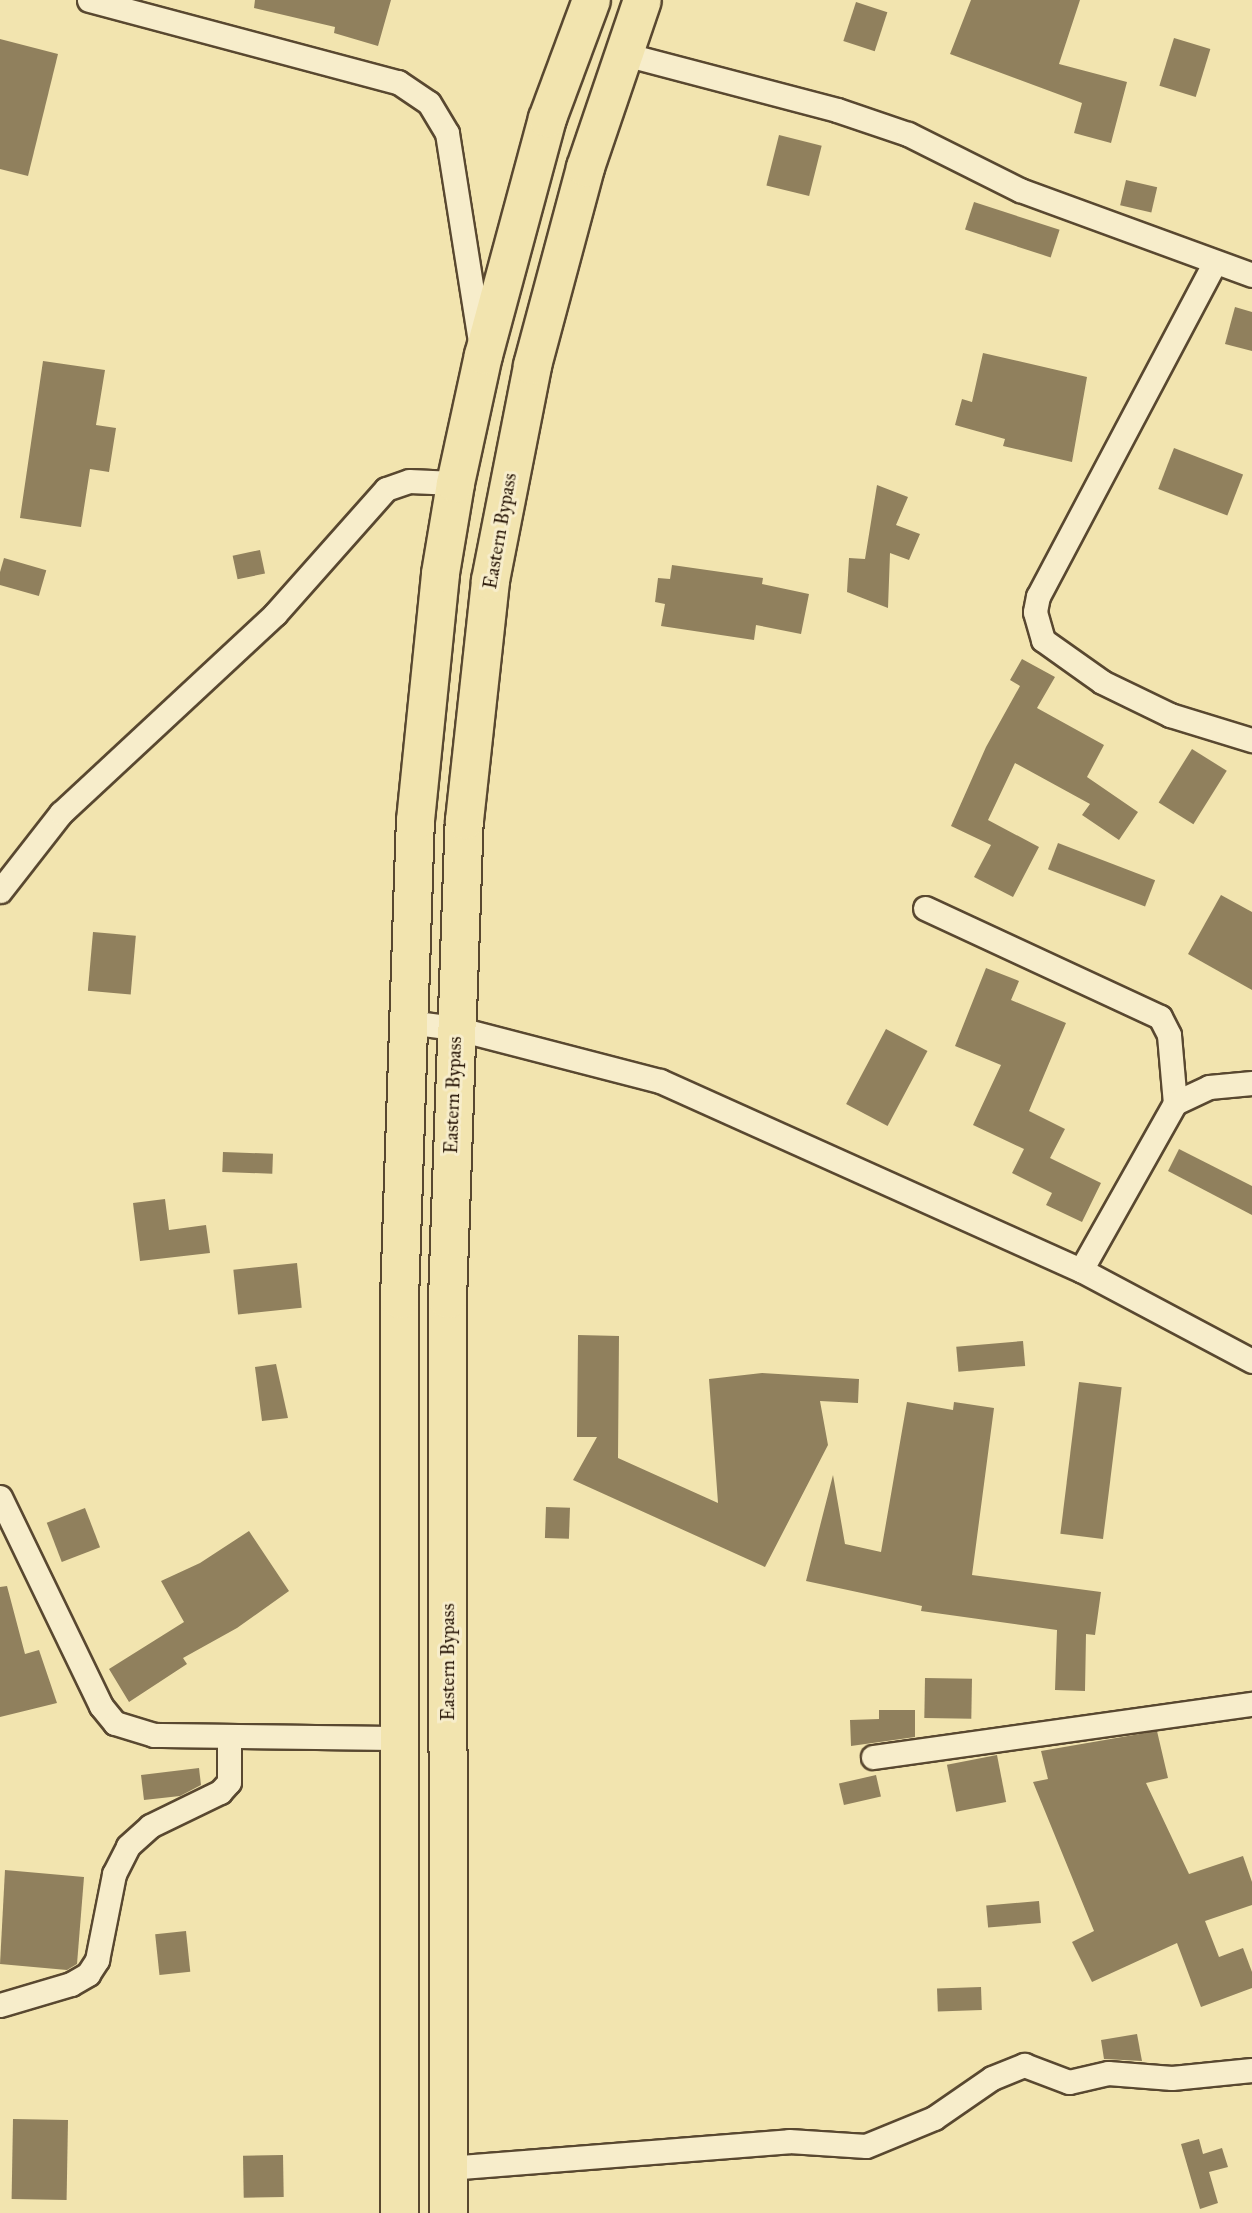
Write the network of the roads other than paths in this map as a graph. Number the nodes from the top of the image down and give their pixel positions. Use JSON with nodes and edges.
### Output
{"nodes":[{"id":1,"x":89,"y":0,"type":"edge"},
{"id":2,"x":591,"y":0,"type":"edge"},
{"id":3,"x":642,"y":0,"type":"edge"},
{"id":4,"x":624,"y":54,"type":"junction"},
{"id":5,"x":1215,"y":262,"type":"junction"},
{"id":6,"x":1252,"y":275,"type":"edge"},
{"id":7,"x":482,"y":355,"type":"junction"},
{"id":8,"x":455,"y":483,"type":"junction"},
{"id":9,"x":1252,"y":740,"type":"edge"},
{"id":10,"x":0,"y":891,"type":"edge"},
{"id":11,"x":925,"y":908,"type":"dead end"},
{"id":12,"x":408,"y":1022,"type":"junction"},
{"id":13,"x":455,"y":1028,"type":"junction"},
{"id":14,"x":1252,"y":1083,"type":"edge"},
{"id":15,"x":1175,"y":1103,"type":"junction"},
{"id":16,"x":1081,"y":1270,"type":"junction"},
{"id":17,"x":1252,"y":1362,"type":"edge"},
{"id":18,"x":0,"y":1497,"type":"edge"},
{"id":19,"x":1252,"y":1704,"type":"edge"},
{"id":20,"x":229,"y":1736,"type":"junction"},
{"id":21,"x":401,"y":1738,"type":"junction"},
{"id":22,"x":873,"y":1757,"type":"dead end"},
{"id":23,"x":0,"y":2005,"type":"edge"},
{"id":24,"x":1252,"y":2070,"type":"edge"},
{"id":25,"x":448,"y":2168,"type":"junction"},
{"id":26,"x":399,"y":2213,"type":"edge"},
{"id":27,"x":448,"y":2213,"type":"edge"}],
"edges":[{"from":1,"to":7,"type":"street"},
{"from":2,"to":7,"type":"main road"},
{"from":3,"to":4,"type":"main road","name":"Eastern Bypass"},
{"from":4,"to":5,"type":"street"},
{"from":4,"to":13,"type":"main road","name":"Eastern Bypass"},
{"from":5,"to":6,"type":"street"},
{"from":5,"to":9,"type":"street"},
{"from":7,"to":8,"type":"main road"},
{"from":8,"to":10,"type":"street"},
{"from":8,"to":12,"type":"main road"},
{"from":11,"to":15,"type":"street"},
{"from":12,"to":13,"type":"street"},
{"from":12,"to":21,"type":"main road"},
{"from":13,"to":16,"type":"street"},
{"from":13,"to":25,"type":"main road","name":"Eastern Bypass"},
{"from":14,"to":15,"type":"street"},
{"from":15,"to":16,"type":"street"},
{"from":16,"to":17,"type":"street"},
{"from":18,"to":20,"type":"street"},
{"from":19,"to":22,"type":"street"},
{"from":20,"to":21,"type":"street"},
{"from":20,"to":23,"type":"street"},
{"from":21,"to":26,"type":"main road"},
{"from":24,"to":25,"type":"street"},
{"from":25,"to":27,"type":"main road","name":"Eastern Bypass"}]}
